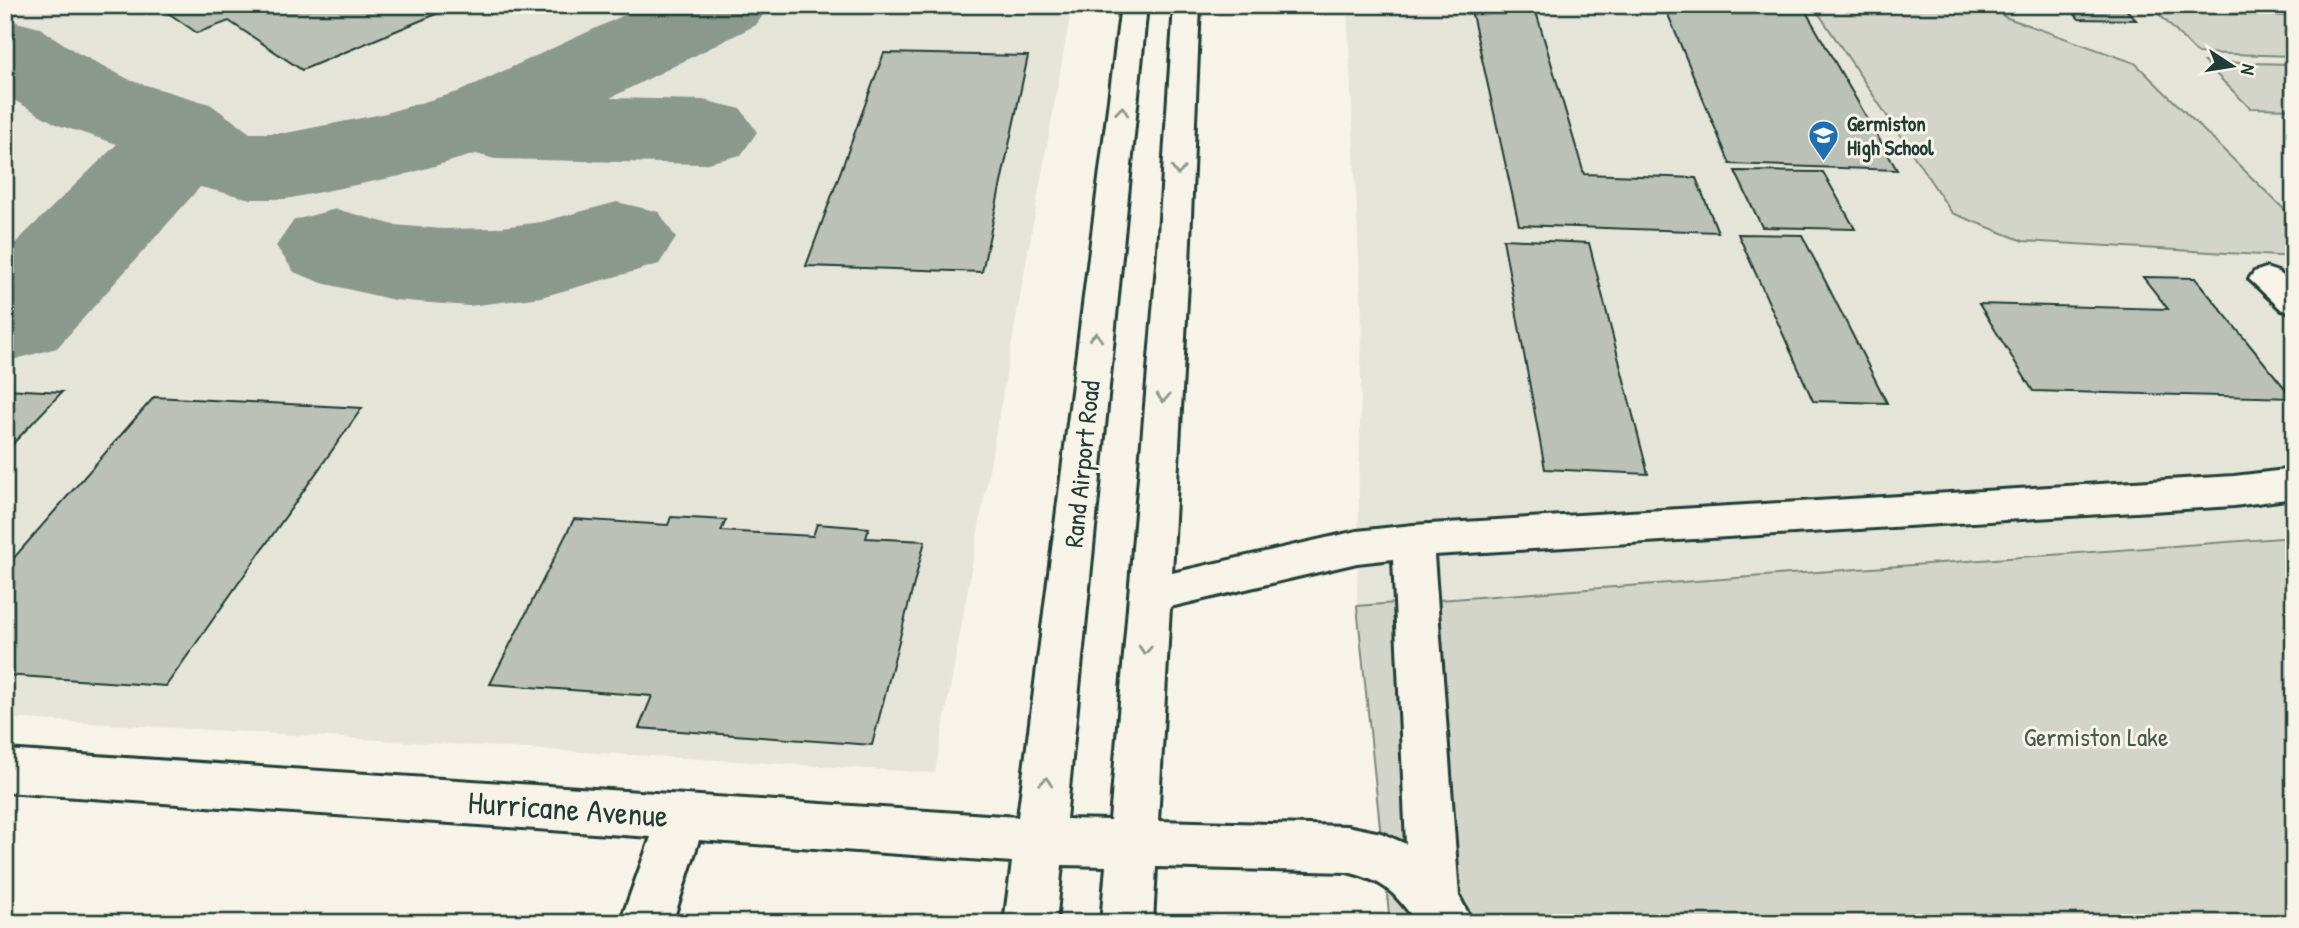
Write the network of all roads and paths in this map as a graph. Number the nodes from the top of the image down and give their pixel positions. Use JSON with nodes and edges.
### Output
{"nodes":[{"id":1,"x":1187,"y":5,"type":"edge"},
{"id":2,"x":1134,"y":6,"type":"edge"},
{"id":3,"x":2266,"y":279,"type":"dead end"},
{"id":4,"x":2294,"y":302,"type":"edge"},
{"id":5,"x":2294,"y":483,"type":"edge"},
{"id":6,"x":1413,"y":541,"type":"junction"},
{"id":7,"x":1149,"y":595,"type":"junction"},
{"id":8,"x":5,"y":771,"type":"edge"},
{"id":9,"x":682,"y":817,"type":"junction"},
{"id":10,"x":1039,"y":841,"type":"junction"},
{"id":11,"x":1131,"y":842,"type":"junction"},
{"id":12,"x":1440,"y":913,"type":"edge"},
{"id":13,"x":646,"y":923,"type":"edge"},
{"id":14,"x":1030,"y":923,"type":"edge"},
{"id":15,"x":1127,"y":923,"type":"edge"}],
"edges":[{"from":1,"to":7,"type":"street","one_way":true},
{"from":10,"to":2,"type":"street","name":"Rand Airport Road","one_way":true},
{"from":3,"to":4,"type":"street"},
{"from":5,"to":6,"type":"street"},
{"from":6,"to":7,"type":"street"},
{"from":6,"to":12,"type":"street"},
{"from":7,"to":11,"type":"street","one_way":true},
{"from":8,"to":9,"type":"street","name":"Hurricane Avenue"},
{"from":9,"to":10,"type":"street","name":"Hurricane Avenue"},
{"from":9,"to":13,"type":"street"},
{"from":10,"to":11,"type":"street","name":"Hurricane Avenue"},
{"from":10,"to":14,"type":"street","name":"Rand Airport Road"},
{"from":11,"to":12,"type":"street","name":"Hurricane Avenue"},
{"from":11,"to":15,"type":"street"}]}
